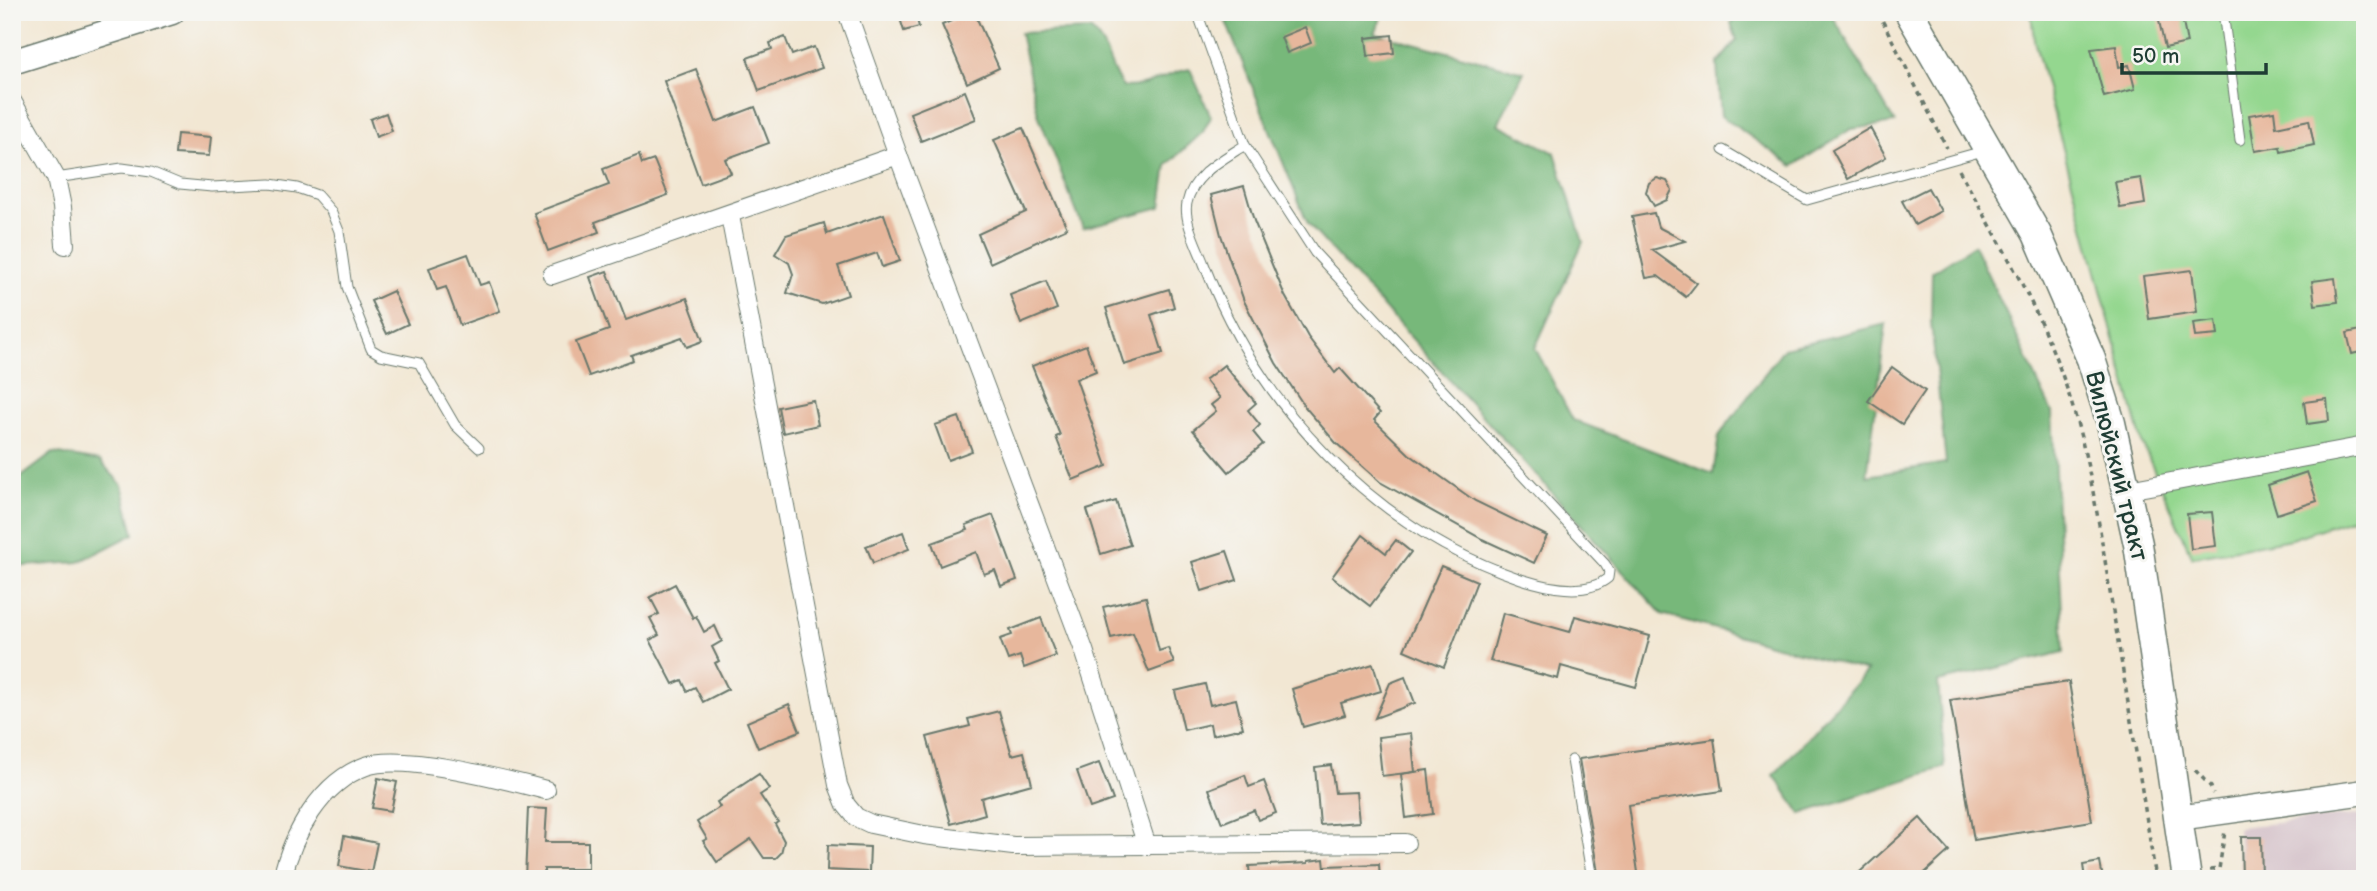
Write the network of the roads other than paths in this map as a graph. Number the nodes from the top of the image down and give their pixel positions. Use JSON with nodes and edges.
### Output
{"nodes":[{"id":1,"x":172,"y":12,"type":"edge"},
{"id":2,"x":847,"y":12,"type":"edge"},
{"id":3,"x":1197,"y":12,"type":"edge"},
{"id":4,"x":1909,"y":12,"type":"edge"},
{"id":5,"x":2223,"y":12,"type":"edge"},
{"id":6,"x":12,"y":62,"type":"edge"},
{"id":7,"x":12,"y":101,"type":"edge"},
{"id":8,"x":2240,"y":140,"type":"dead end"},
{"id":9,"x":1245,"y":145,"type":"junction"},
{"id":10,"x":1988,"y":149,"type":"junction"},
{"id":11,"x":1723,"y":150,"type":"dead end"},
{"id":12,"x":898,"y":155,"type":"junction"},
{"id":13,"x":56,"y":178,"type":"junction"},
{"id":14,"x":730,"y":216,"type":"junction"},
{"id":15,"x":65,"y":245,"type":"dead end"},
{"id":16,"x":552,"y":275,"type":"dead end"},
{"id":17,"x":2365,"y":446,"type":"edge"},
{"id":18,"x":479,"y":448,"type":"dead end"},
{"id":19,"x":2128,"y":489,"type":"junction"},
{"id":20,"x":1572,"y":760,"type":"dead end"},
{"id":21,"x":546,"y":790,"type":"dead end"},
{"id":22,"x":2365,"y":792,"type":"edge"},
{"id":23,"x":2178,"y":818,"type":"junction"},
{"id":24,"x":1406,"y":843,"type":"dead end"},
{"id":25,"x":1147,"y":846,"type":"junction"},
{"id":26,"x":282,"y":879,"type":"edge"},
{"id":27,"x":1592,"y":879,"type":"edge"},
{"id":28,"x":2187,"y":879,"type":"edge"}],
"edges":[{"from":1,"to":6,"type":"main road"},
{"from":2,"to":12,"type":"street"},
{"from":3,"to":9,"type":"lane"},
{"from":4,"to":10,"type":"main road","name":"Вилюйский тракт"},
{"from":5,"to":8,"type":"lane"},
{"from":7,"to":13,"type":"street"},
{"from":9,"to":9,"type":"lane"},
{"from":10,"to":11,"type":"lane"},
{"from":10,"to":19,"type":"main road","name":"Вилюйский тракт"},
{"from":12,"to":14,"type":"street"},
{"from":12,"to":25,"type":"street"},
{"from":13,"to":15,"type":"street"},
{"from":13,"to":18,"type":"lane"},
{"from":14,"to":16,"type":"street"},
{"from":14,"to":25,"type":"street"},
{"from":17,"to":19,"type":"street"},
{"from":19,"to":23,"type":"main road","name":"Вилюйский тракт"},
{"from":20,"to":27,"type":"lane"},
{"from":21,"to":26,"type":"street"},
{"from":22,"to":23,"type":"main road"},
{"from":23,"to":28,"type":"main road","name":"Вилюйский тракт"},
{"from":24,"to":25,"type":"street"}]}
